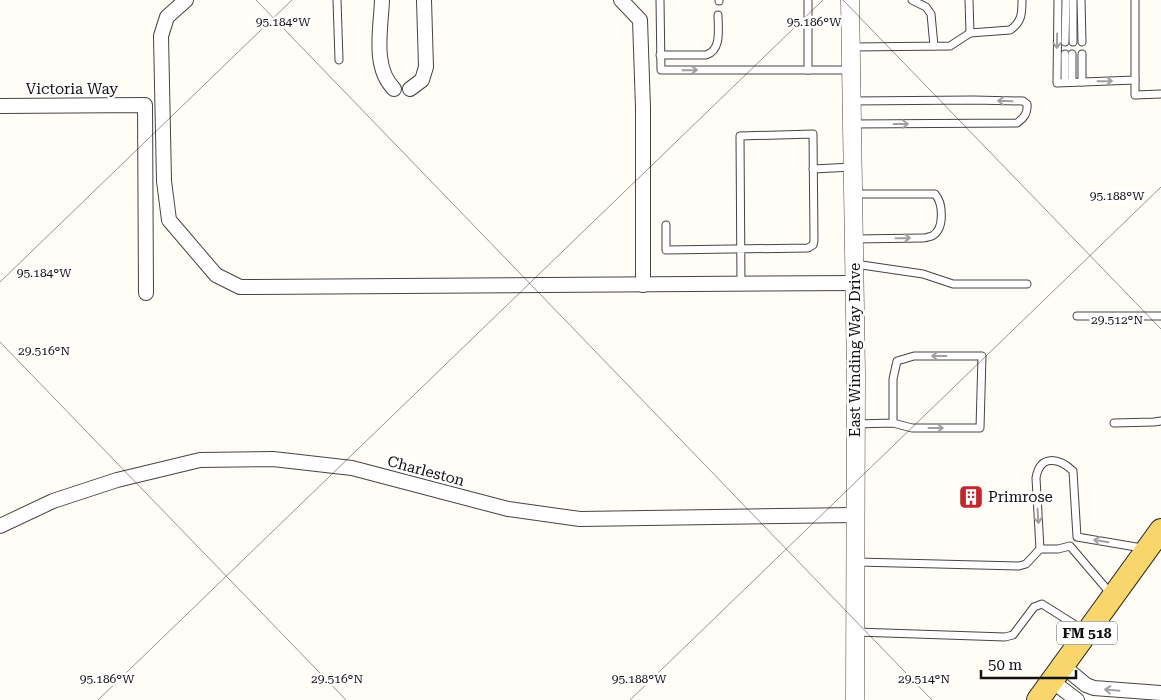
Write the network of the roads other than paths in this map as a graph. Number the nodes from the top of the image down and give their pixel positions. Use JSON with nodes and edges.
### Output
{"nodes":[{"id":1,"x":186,"y":0,"type":"edge"},
{"id":2,"x":337,"y":0,"type":"edge"},
{"id":3,"x":382,"y":0,"type":"edge"},
{"id":4,"x":424,"y":0,"type":"edge"},
{"id":5,"x":621,"y":0,"type":"edge"},
{"id":6,"x":660,"y":0,"type":"edge"},
{"id":7,"x":808,"y":0,"type":"edge"},
{"id":8,"x":850,"y":0,"type":"edge"},
{"id":9,"x":912,"y":0,"type":"edge"},
{"id":10,"x":969,"y":0,"type":"edge"},
{"id":11,"x":1022,"y":0,"type":"edge"},
{"id":12,"x":1058,"y":0,"type":"edge"},
{"id":13,"x":1066,"y":0,"type":"edge"},
{"id":14,"x":1073,"y":0,"type":"edge"},
{"id":15,"x":1081,"y":0,"type":"edge"},
{"id":16,"x":1135,"y":0,"type":"edge"},
{"id":17,"x":718,"y":15,"type":"dead end"},
{"id":18,"x":970,"y":33,"type":"junction"},
{"id":19,"x":1082,"y":42,"type":"dead end"},
{"id":20,"x":934,"y":46,"type":"junction"},
{"id":21,"x":851,"y":47,"type":"junction"},
{"id":22,"x":1069,"y":54,"type":"dead end"},
{"id":23,"x":1082,"y":54,"type":"dead end"},
{"id":24,"x":660,"y":55,"type":"junction"},
{"id":25,"x":339,"y":60,"type":"dead end"},
{"id":26,"x":808,"y":70,"type":"junction"},
{"id":27,"x":851,"y":70,"type":"junction"},
{"id":28,"x":1134,"y":80,"type":"junction"},
{"id":29,"x":1068,"y":82,"type":"junction"},
{"id":30,"x":1082,"y":82,"type":"junction"},
{"id":31,"x":394,"y":89,"type":"dead end"},
{"id":32,"x":410,"y":89,"type":"dead end"},
{"id":33,"x":1161,"y":94,"type":"edge"},
{"id":34,"x":852,"y":101,"type":"junction"},
{"id":35,"x":0,"y":106,"type":"edge"},
{"id":36,"x":852,"y":124,"type":"junction"},
{"id":37,"x":853,"y":167,"type":"junction"},
{"id":38,"x":813,"y":169,"type":"junction"},
{"id":39,"x":853,"y":194,"type":"junction"},
{"id":40,"x":666,"y":226,"type":"dead end"},
{"id":41,"x":854,"y":239,"type":"junction"},
{"id":42,"x":741,"y":249,"type":"junction"},
{"id":43,"x":854,"y":264,"type":"junction"},
{"id":44,"x":855,"y":283,"type":"junction"},
{"id":45,"x":741,"y":284,"type":"junction"},
{"id":46,"x":1027,"y":284,"type":"dead end"},
{"id":47,"x":643,"y":285,"type":"junction"},
{"id":48,"x":146,"y":293,"type":"dead end"},
{"id":49,"x":1077,"y":316,"type":"dead end"},
{"id":50,"x":1161,"y":316,"type":"edge"},
{"id":51,"x":1161,"y":421,"type":"edge"},
{"id":52,"x":893,"y":422,"type":"junction"},
{"id":53,"x":1114,"y":423,"type":"dead end"},
{"id":54,"x":855,"y":424,"type":"junction"},
{"id":55,"x":855,"y":515,"type":"junction"},
{"id":56,"x":0,"y":526,"type":"edge"},
{"id":57,"x":1161,"y":530,"type":"edge"},
{"id":58,"x":1077,"y":537,"type":"junction"},
{"id":59,"x":1070,"y":546,"type":"junction"},
{"id":60,"x":1040,"y":549,"type":"junction"},
{"id":61,"x":1149,"y":549,"type":"junction"},
{"id":62,"x":855,"y":562,"type":"junction"},
{"id":63,"x":1113,"y":596,"type":"junction"},
{"id":64,"x":854,"y":632,"type":"junction"},
{"id":65,"x":1087,"y":633,"type":"junction"},
{"id":66,"x":1057,"y":674,"type":"junction"},
{"id":67,"x":1152,"y":695,"type":"edge"},
{"id":68,"x":855,"y":700,"type":"edge"},
{"id":69,"x":1038,"y":700,"type":"edge"},
{"id":70,"x":1077,"y":700,"type":"edge"}],
"edges":[{"from":1,"to":47,"type":"street"},
{"from":2,"to":25,"type":"lane"},
{"from":3,"to":31,"type":"street"},
{"from":4,"to":32,"type":"street"},
{"from":5,"to":47,"type":"street"},
{"from":6,"to":24,"type":"lane"},
{"from":7,"to":26,"type":"lane"},
{"from":8,"to":21,"type":"street","name":"East Winding Way Drive"},
{"from":9,"to":20,"type":"lane"},
{"from":10,"to":18,"type":"lane"},
{"from":11,"to":18,"type":"lane"},
{"from":12,"to":29,"type":"lane","one_way":true},
{"from":13,"to":14,"type":"lane"},
{"from":15,"to":19,"type":"lane"},
{"from":16,"to":28,"type":"lane"},
{"from":17,"to":24,"type":"lane"},
{"from":18,"to":20,"type":"lane"},
{"from":20,"to":21,"type":"lane"},
{"from":21,"to":27,"type":"street","name":"East Winding Way Drive"},
{"from":22,"to":29,"type":"lane"},
{"from":23,"to":30,"type":"lane"},
{"from":24,"to":26,"type":"lane","one_way":true},
{"from":26,"to":27,"type":"lane"},
{"from":27,"to":34,"type":"street","name":"East Winding Way Drive"},
{"from":30,"to":28,"type":"lane","one_way":true},
{"from":28,"to":33,"type":"lane"},
{"from":29,"to":30,"type":"lane"},
{"from":34,"to":36,"type":"street","name":"East Winding Way Drive"},
{"from":36,"to":34,"type":"lane","one_way":true},
{"from":35,"to":48,"type":"street","name":"Victoria Way"},
{"from":36,"to":37,"type":"street","name":"East Winding Way Drive"},
{"from":37,"to":38,"type":"lane"},
{"from":37,"to":39,"type":"street","name":"East Winding Way Drive"},
{"from":38,"to":42,"type":"lane"},
{"from":38,"to":42,"type":"lane"},
{"from":39,"to":41,"type":"street","name":"East Winding Way Drive"},
{"from":41,"to":39,"type":"lane","one_way":true},
{"from":40,"to":42,"type":"lane"},
{"from":41,"to":43,"type":"street","name":"East Winding Way Drive"},
{"from":42,"to":45,"type":"lane"},
{"from":43,"to":44,"type":"street","name":"East Winding Way Drive"},
{"from":43,"to":46,"type":"lane"},
{"from":44,"to":45,"type":"street"},
{"from":44,"to":54,"type":"street","name":"East Winding Way Drive"},
{"from":45,"to":47,"type":"street"},
{"from":49,"to":50,"type":"lane"},
{"from":51,"to":53,"type":"lane"},
{"from":52,"to":52,"type":"lane","one_way":true},
{"from":52,"to":54,"type":"lane"},
{"from":54,"to":55,"type":"street","name":"East Winding Way Drive"},
{"from":55,"to":56,"type":"street","name":"Charleston"},
{"from":55,"to":62,"type":"street","name":"East Winding Way Drive"},
{"from":57,"to":61,"type":"main road","number":"FM 518"},
{"from":58,"to":59,"type":"lane"},
{"from":58,"to":60,"type":"lane","one_way":true},
{"from":61,"to":58,"type":"lane","one_way":true},
{"from":59,"to":60,"type":"lane"},
{"from":59,"to":63,"type":"lane"},
{"from":60,"to":62,"type":"lane"},
{"from":61,"to":63,"type":"main road","number":"FM 518"},
{"from":62,"to":64,"type":"street","name":"East Winding Way Drive"},
{"from":63,"to":65,"type":"main road","number":"FM 518"},
{"from":64,"to":65,"type":"lane"},
{"from":64,"to":68,"type":"street","name":"East Winding Way Drive"},
{"from":65,"to":66,"type":"main road","number":"FM 518"},
{"from":67,"to":66,"type":"street","one_way":true},
{"from":66,"to":69,"type":"main road","number":"FM 518"},
{"from":66,"to":70,"type":"street"}]}
